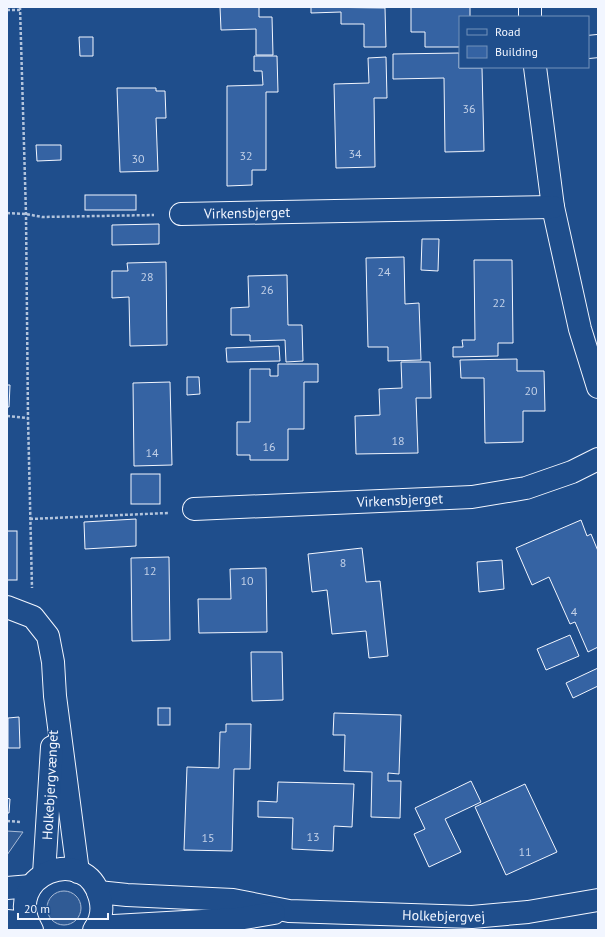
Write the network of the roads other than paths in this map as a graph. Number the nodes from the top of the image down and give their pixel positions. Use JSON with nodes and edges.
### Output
{"nodes":[{"id":1,"x":534,"y":68,"type":"edge"},
{"id":2,"x":553,"y":207,"type":"junction"},
{"id":3,"x":181,"y":214,"type":"road end"},
{"id":4,"x":598,"y":387,"type":"edge"},
{"id":5,"x":598,"y":459,"type":"edge"},
{"id":6,"x":194,"y":509,"type":"road end"},
{"id":7,"x":7,"y":607,"type":"edge"},
{"id":8,"x":55,"y":696,"type":"junction"},
{"id":9,"x":78,"y":872,"type":"junction"},
{"id":10,"x":38,"y":880,"type":"junction"},
{"id":11,"x":7,"y":888,"type":"edge"},
{"id":12,"x":98,"y":892,"type":"junction"},
{"id":13,"x":598,"y":900,"type":"edge"},
{"id":14,"x":289,"y":911,"type":"junction"},
{"id":15,"x":22,"y":925,"type":"edge"},
{"id":16,"x":95,"y":929,"type":"edge"}],
"edges":[{"from":1,"to":2,"type":"street"},
{"from":2,"to":3,"type":"street","name":"Virkensbjerget"},
{"from":2,"to":4,"type":"street"},
{"from":5,"to":6,"type":"street","name":"Virkensbjerget"},
{"from":7,"to":8,"type":"street","name":"Holkebjergvænget"},
{"from":8,"to":9,"type":"street","name":"Holkebjergvænget"},
{"from":8,"to":10,"type":"street","name":"Holkebjergvænget"},
{"from":9,"to":10,"type":"street"},
{"from":9,"to":12,"type":"street"},
{"from":10,"to":11,"type":"street"},
{"from":10,"to":15,"type":"street","name":"Holkebjergvænget"},
{"from":12,"to":14,"type":"street","name":"Holkebjergvej"},
{"from":12,"to":16,"type":"street"},
{"from":13,"to":14,"type":"street","name":"Holkebjergvej"},
{"from":14,"to":16,"type":"street","name":"Holkebjergvej"}]}
